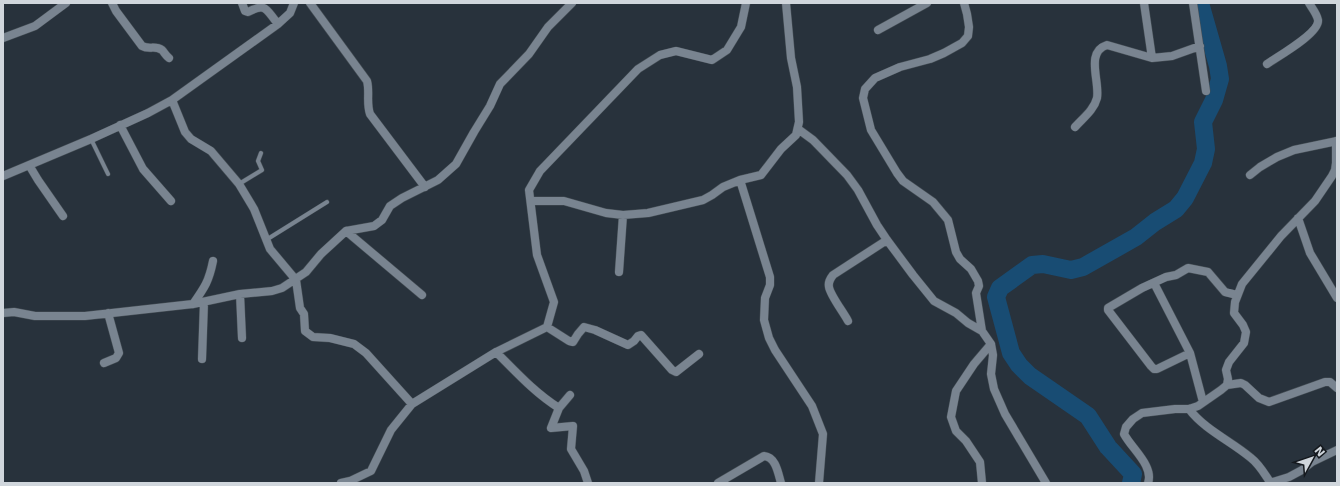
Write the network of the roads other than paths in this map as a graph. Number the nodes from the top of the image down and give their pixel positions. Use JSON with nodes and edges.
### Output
{"nodes":[{"id":1,"x":66,"y":3,"type":"edge"},
{"id":2,"x":112,"y":3,"type":"edge"},
{"id":3,"x":242,"y":3,"type":"edge"},
{"id":4,"x":294,"y":3,"type":"edge"},
{"id":5,"x":310,"y":3,"type":"edge"},
{"id":6,"x":572,"y":3,"type":"edge"},
{"id":7,"x":746,"y":3,"type":"edge"},
{"id":8,"x":786,"y":3,"type":"edge"},
{"id":9,"x":927,"y":3,"type":"edge"},
{"id":10,"x":964,"y":3,"type":"edge"},
{"id":11,"x":1144,"y":3,"type":"edge"},
{"id":12,"x":1193,"y":3,"type":"edge"},
{"id":13,"x":1309,"y":3,"type":"edge"},
{"id":14,"x":278,"y":24,"type":"junction"},
{"id":15,"x":878,"y":30,"type":"dead end"},
{"id":16,"x":3,"y":38,"type":"edge"},
{"id":17,"x":1200,"y":46,"type":"junction"},
{"id":18,"x":169,"y":58,"type":"dead end"},
{"id":19,"x":1152,"y":58,"type":"junction"},
{"id":20,"x":1267,"y":64,"type":"dead end"},
{"id":21,"x":1206,"y":91,"type":"dead end"},
{"id":22,"x":172,"y":100,"type":"junction"},
{"id":23,"x":120,"y":125,"type":"junction"},
{"id":24,"x":1075,"y":128,"type":"dead end"},
{"id":25,"x":798,"y":129,"type":"junction"},
{"id":26,"x":91,"y":139,"type":"junction"},
{"id":27,"x":1336,"y":141,"type":"edge"},
{"id":28,"x":261,"y":153,"type":"dead end"},
{"id":29,"x":29,"y":165,"type":"junction"},
{"id":30,"x":1336,"y":172,"type":"edge"},
{"id":31,"x":108,"y":174,"type":"dead end"},
{"id":32,"x":1250,"y":175,"type":"dead end"},
{"id":33,"x":3,"y":176,"type":"edge"},
{"id":34,"x":740,"y":180,"type":"junction"},
{"id":35,"x":239,"y":184,"type":"junction"},
{"id":36,"x":425,"y":187,"type":"junction"},
{"id":37,"x":171,"y":201,"type":"dead end"},
{"id":38,"x":531,"y":201,"type":"junction"},
{"id":39,"x":327,"y":202,"type":"dead end"},
{"id":40,"x":623,"y":215,"type":"junction"},
{"id":41,"x":62,"y":216,"type":"dead end"},
{"id":42,"x":1298,"y":218,"type":"junction"},
{"id":43,"x":346,"y":231,"type":"junction"},
{"id":44,"x":266,"y":240,"type":"junction"},
{"id":45,"x":887,"y":240,"type":"junction"},
{"id":46,"x":213,"y":261,"type":"dead end"},
{"id":47,"x":619,"y":272,"type":"dead end"},
{"id":48,"x":296,"y":280,"type":"junction"},
{"id":49,"x":1154,"y":283,"type":"junction"},
{"id":50,"x":240,"y":294,"type":"junction"},
{"id":51,"x":422,"y":295,"type":"dead end"},
{"id":52,"x":1237,"y":295,"type":"junction"},
{"id":53,"x":1337,"y":298,"type":"edge"},
{"id":54,"x":204,"y":302,"type":"junction"},
{"id":55,"x":193,"y":304,"type":"junction"},
{"id":56,"x":3,"y":313,"type":"edge"},
{"id":57,"x":108,"y":313,"type":"junction"},
{"id":58,"x":848,"y":321,"type":"dead end"},
{"id":59,"x":547,"y":327,"type":"junction"},
{"id":60,"x":982,"y":331,"type":"junction"},
{"id":61,"x":242,"y":338,"type":"dead end"},
{"id":62,"x":991,"y":344,"type":"junction"},
{"id":63,"x":496,"y":352,"type":"junction"},
{"id":64,"x":1190,"y":352,"type":"junction"},
{"id":65,"x":699,"y":354,"type":"dead end"},
{"id":66,"x":202,"y":359,"type":"dead end"},
{"id":67,"x":104,"y":363,"type":"dead end"},
{"id":68,"x":1226,"y":385,"type":"junction"},
{"id":69,"x":1337,"y":388,"type":"edge"},
{"id":70,"x":570,"y":395,"type":"dead end"},
{"id":71,"x":1203,"y":402,"type":"junction"},
{"id":72,"x":412,"y":404,"type":"junction"},
{"id":73,"x":559,"y":408,"type":"junction"},
{"id":74,"x":1189,"y":408,"type":"junction"},
{"id":75,"x":1337,"y":450,"type":"edge"},
{"id":76,"x":1270,"y":482,"type":"edge"},
{"id":77,"x":341,"y":483,"type":"edge"},
{"id":78,"x":588,"y":483,"type":"edge"},
{"id":79,"x":718,"y":483,"type":"edge"},
{"id":80,"x":781,"y":483,"type":"edge"},
{"id":81,"x":819,"y":483,"type":"edge"},
{"id":82,"x":982,"y":483,"type":"edge"},
{"id":83,"x":1046,"y":483,"type":"edge"},
{"id":84,"x":1148,"y":483,"type":"edge"}],
"edges":[{"from":1,"to":16,"type":"street"},
{"from":2,"to":18,"type":"street"},
{"from":3,"to":14,"type":"street"},
{"from":4,"to":14,"type":"street"},
{"from":5,"to":36,"type":"street"},
{"from":6,"to":36,"type":"street"},
{"from":7,"to":38,"type":"street"},
{"from":8,"to":25,"type":"street"},
{"from":9,"to":15,"type":"street"},
{"from":10,"to":60,"type":"street"},
{"from":11,"to":19,"type":"street"},
{"from":12,"to":17,"type":"street"},
{"from":13,"to":20,"type":"street"},
{"from":14,"to":22,"type":"street"},
{"from":17,"to":19,"type":"street"},
{"from":17,"to":21,"type":"street"},
{"from":19,"to":24,"type":"street"},
{"from":22,"to":23,"type":"street"},
{"from":22,"to":35,"type":"street"},
{"from":23,"to":26,"type":"street"},
{"from":23,"to":37,"type":"street"},
{"from":25,"to":34,"type":"street"},
{"from":25,"to":45,"type":"street"},
{"from":26,"to":29,"type":"street"},
{"from":26,"to":31,"type":"lane"},
{"from":27,"to":30,"type":"street"},
{"from":27,"to":32,"type":"street"},
{"from":28,"to":35,"type":"lane"},
{"from":29,"to":33,"type":"street"},
{"from":29,"to":41,"type":"street"},
{"from":30,"to":42,"type":"street"},
{"from":34,"to":40,"type":"street"},
{"from":34,"to":81,"type":"street"},
{"from":35,"to":44,"type":"street"},
{"from":36,"to":43,"type":"street"},
{"from":38,"to":40,"type":"street"},
{"from":38,"to":59,"type":"street"},
{"from":39,"to":44,"type":"lane"},
{"from":40,"to":47,"type":"street"},
{"from":42,"to":52,"type":"street"},
{"from":42,"to":53,"type":"street"},
{"from":43,"to":48,"type":"street"},
{"from":43,"to":51,"type":"street"},
{"from":44,"to":48,"type":"street"},
{"from":45,"to":58,"type":"street"},
{"from":45,"to":60,"type":"street"},
{"from":46,"to":55,"type":"street"},
{"from":48,"to":50,"type":"street"},
{"from":48,"to":72,"type":"street"},
{"from":49,"to":52,"type":"street"},
{"from":49,"to":64,"type":"street"},
{"from":49,"to":64,"type":"street"},
{"from":50,"to":54,"type":"street"},
{"from":50,"to":61,"type":"street"},
{"from":52,"to":68,"type":"street"},
{"from":54,"to":55,"type":"street"},
{"from":54,"to":66,"type":"street"},
{"from":55,"to":57,"type":"street"},
{"from":56,"to":57,"type":"street"},
{"from":57,"to":67,"type":"street"},
{"from":59,"to":63,"type":"street"},
{"from":59,"to":65,"type":"street"},
{"from":60,"to":62,"type":"street"},
{"from":62,"to":82,"type":"street"},
{"from":62,"to":83,"type":"street"},
{"from":63,"to":72,"type":"street"},
{"from":63,"to":73,"type":"street"},
{"from":64,"to":71,"type":"street"},
{"from":68,"to":69,"type":"street"},
{"from":68,"to":71,"type":"street"},
{"from":70,"to":73,"type":"street"},
{"from":71,"to":74,"type":"street"},
{"from":72,"to":77,"type":"street"},
{"from":73,"to":78,"type":"street"},
{"from":74,"to":76,"type":"street"},
{"from":74,"to":84,"type":"street"},
{"from":75,"to":76,"type":"street"},
{"from":79,"to":80,"type":"street"}]}
